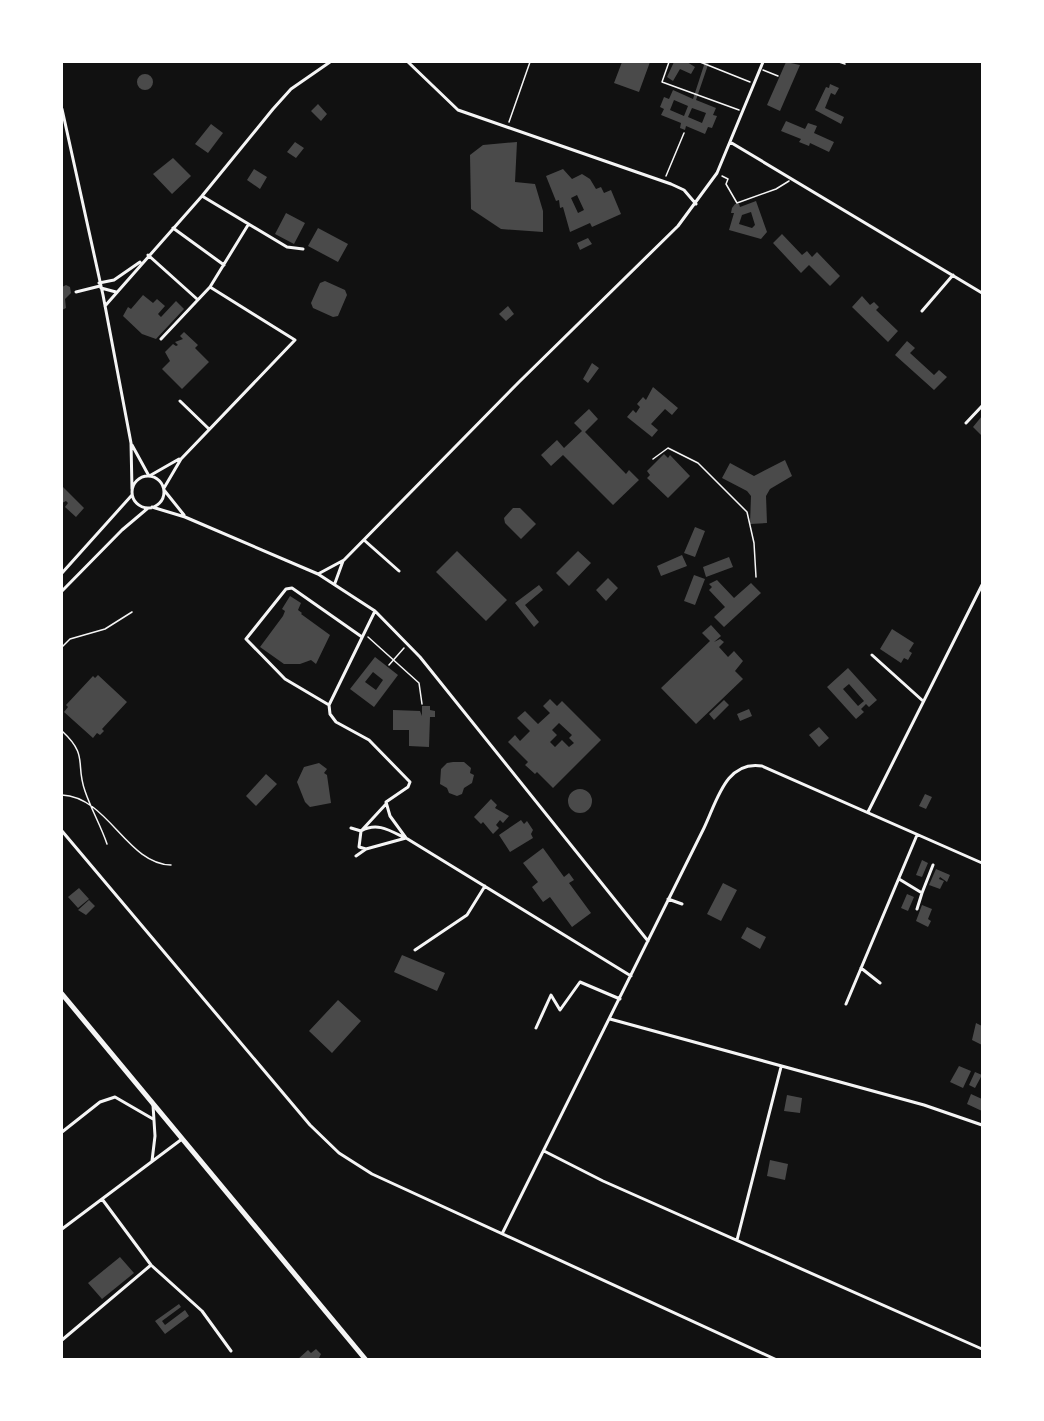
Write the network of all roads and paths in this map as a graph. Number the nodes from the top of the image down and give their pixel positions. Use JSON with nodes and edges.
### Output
{"nodes":[{"id":1,"x":330,"y":62,"type":"edge"},
{"id":2,"x":408,"y":62,"type":"edge"},
{"id":3,"x":530,"y":62,"type":"edge"},
{"id":4,"x":669,"y":62,"type":"edge"},
{"id":5,"x":700,"y":62,"type":"edge"},
{"id":6,"x":763,"y":62,"type":"edge"},
{"id":7,"x":838,"y":62,"type":"edge"},
{"id":8,"x":845,"y":64,"type":"dead end"},
{"id":9,"x":760,"y":68,"type":"junction"},
{"id":10,"x":778,"y":76,"type":"dead end"},
{"id":11,"x":754,"y":83,"type":"junction"},
{"id":12,"x":62,"y":109,"type":"edge"},
{"id":13,"x":743,"y":112,"type":"junction"},
{"id":14,"x":506,"y":129,"type":"junction"},
{"id":15,"x":684,"y":133,"type":"dead end"},
{"id":16,"x":730,"y":142,"type":"junction"},
{"id":17,"x":717,"y":173,"type":"junction"},
{"id":18,"x":791,"y":178,"type":"junction"},
{"id":19,"x":664,"y":181,"type":"junction"},
{"id":20,"x":202,"y":196,"type":"junction"},
{"id":21,"x":696,"y":204,"type":"junction"},
{"id":22,"x":248,"y":225,"type":"junction"},
{"id":23,"x":173,"y":228,"type":"junction"},
{"id":24,"x":303,"y":249,"type":"dead end"},
{"id":25,"x":148,"y":255,"type":"junction"},
{"id":26,"x":224,"y":265,"type":"junction"},
{"id":27,"x":953,"y":275,"type":"junction"},
{"id":28,"x":100,"y":286,"type":"junction"},
{"id":29,"x":210,"y":287,"type":"junction"},
{"id":30,"x":76,"y":292,"type":"dead end"},
{"id":31,"x":117,"y":292,"type":"junction"},
{"id":32,"x":982,"y":293,"type":"edge"},
{"id":33,"x":197,"y":299,"type":"junction"},
{"id":34,"x":105,"y":306,"type":"junction"},
{"id":35,"x":922,"y":311,"type":"dead end"},
{"id":36,"x":161,"y":339,"type":"dead end"},
{"id":37,"x":180,"y":401,"type":"dead end"},
{"id":38,"x":982,"y":406,"type":"edge"},
{"id":39,"x":966,"y":423,"type":"dead end"},
{"id":40,"x":209,"y":429,"type":"junction"},
{"id":41,"x":131,"y":443,"type":"junction"},
{"id":42,"x":181,"y":459,"type":"junction"},
{"id":43,"x":653,"y":459,"type":"dead end"},
{"id":44,"x":150,"y":476,"type":"junction"},
{"id":45,"x":132,"y":489,"type":"junction"},
{"id":46,"x":164,"y":489,"type":"junction"},
{"id":47,"x":132,"y":495,"type":"junction"},
{"id":48,"x":150,"y":508,"type":"junction"},
{"id":49,"x":185,"y":517,"type":"junction"},
{"id":50,"x":364,"y":540,"type":"junction"},
{"id":51,"x":344,"y":560,"type":"junction"},
{"id":52,"x":399,"y":571,"type":"dead end"},
{"id":53,"x":62,"y":573,"type":"edge"},
{"id":54,"x":318,"y":574,"type":"junction"},
{"id":55,"x":756,"y":577,"type":"dead end"},
{"id":56,"x":335,"y":583,"type":"junction"},
{"id":57,"x":982,"y":585,"type":"edge"},
{"id":58,"x":62,"y":591,"type":"edge"},
{"id":59,"x":375,"y":611,"type":"junction"},
{"id":60,"x":132,"y":612,"type":"dead end"},
{"id":61,"x":363,"y":635,"type":"junction"},
{"id":62,"x":407,"y":645,"type":"junction"},
{"id":63,"x":62,"y":647,"type":"edge"},
{"id":64,"x":872,"y":655,"type":"dead end"},
{"id":65,"x":393,"y":659,"type":"junction"},
{"id":66,"x":389,"y":665,"type":"dead end"},
{"id":67,"x":923,"y":701,"type":"junction"},
{"id":68,"x":422,"y":704,"type":"dead end"},
{"id":69,"x":329,"y":705,"type":"junction"},
{"id":70,"x":62,"y":731,"type":"edge"},
{"id":71,"x":62,"y":795,"type":"edge"},
{"id":72,"x":386,"y":804,"type":"junction"},
{"id":73,"x":90,"y":805,"type":"junction"},
{"id":74,"x":868,"y":812,"type":"junction"},
{"id":75,"x":351,"y":828,"type":"dead end"},
{"id":76,"x":62,"y":831,"type":"edge"},
{"id":77,"x":361,"y":831,"type":"junction"},
{"id":78,"x":917,"y":835,"type":"junction"},
{"id":79,"x":406,"y":838,"type":"junction"},
{"id":80,"x":107,"y":844,"type":"dead end"},
{"id":81,"x":366,"y":849,"type":"junction"},
{"id":82,"x":356,"y":856,"type":"dead end"},
{"id":83,"x":982,"y":863,"type":"edge"},
{"id":84,"x":171,"y":864,"type":"dead end"},
{"id":85,"x":933,"y":865,"type":"dead end"},
{"id":86,"x":899,"y":879,"type":"junction"},
{"id":87,"x":485,"y":886,"type":"junction"},
{"id":88,"x":922,"y":893,"type":"junction"},
{"id":89,"x":668,"y":899,"type":"junction"},
{"id":90,"x":682,"y":904,"type":"dead end"},
{"id":91,"x":917,"y":909,"type":"dead end"},
{"id":92,"x":648,"y":941,"type":"junction"},
{"id":93,"x":415,"y":950,"type":"dead end"},
{"id":94,"x":861,"y":969,"type":"junction"},
{"id":95,"x":631,"y":976,"type":"junction"},
{"id":96,"x":880,"y":982,"type":"dead end"},
{"id":97,"x":62,"y":994,"type":"edge"},
{"id":98,"x":620,"y":999,"type":"junction"},
{"id":99,"x":846,"y":1004,"type":"dead end"},
{"id":100,"x":610,"y":1019,"type":"junction"},
{"id":101,"x":536,"y":1028,"type":"dead end"},
{"id":102,"x":781,"y":1067,"type":"junction"},
{"id":103,"x":153,"y":1104,"type":"junction"},
{"id":104,"x":153,"y":1119,"type":"junction"},
{"id":105,"x":982,"y":1125,"type":"edge"},
{"id":106,"x":62,"y":1132,"type":"edge"},
{"id":107,"x":182,"y":1139,"type":"junction"},
{"id":108,"x":544,"y":1152,"type":"junction"},
{"id":109,"x":151,"y":1162,"type":"junction"},
{"id":110,"x":102,"y":1199,"type":"junction"},
{"id":111,"x":62,"y":1229,"type":"edge"},
{"id":112,"x":503,"y":1232,"type":"junction"},
{"id":113,"x":737,"y":1240,"type":"junction"},
{"id":114,"x":151,"y":1266,"type":"junction"},
{"id":115,"x":62,"y":1340,"type":"edge"},
{"id":116,"x":982,"y":1349,"type":"edge"},
{"id":117,"x":231,"y":1352,"type":"dead end"},
{"id":118,"x":366,"y":1359,"type":"edge"},
{"id":119,"x":777,"y":1359,"type":"edge"}],
"edges":[{"from":1,"to":20,"type":"street"},
{"from":2,"to":14,"type":"street"},
{"from":3,"to":14,"type":"path"},
{"from":4,"to":13,"type":"path"},
{"from":5,"to":11,"type":"path"},
{"from":6,"to":9,"type":"street"},
{"from":7,"to":8,"type":"path"},
{"from":9,"to":10,"type":"path"},
{"from":9,"to":11,"type":"street"},
{"from":11,"to":13,"type":"street"},
{"from":12,"to":28,"type":"street"},
{"from":13,"to":16,"type":"street"},
{"from":14,"to":19,"type":"street"},
{"from":15,"to":19,"type":"path"},
{"from":16,"to":17,"type":"street"},
{"from":16,"to":18,"type":"street"},
{"from":17,"to":18,"type":"path"},
{"from":17,"to":21,"type":"street"},
{"from":18,"to":27,"type":"street"},
{"from":19,"to":21,"type":"street"},
{"from":20,"to":22,"type":"street"},
{"from":20,"to":23,"type":"street"},
{"from":21,"to":50,"type":"street"},
{"from":22,"to":24,"type":"street"},
{"from":22,"to":26,"type":"street"},
{"from":23,"to":25,"type":"street"},
{"from":23,"to":26,"type":"street"},
{"from":25,"to":28,"type":"street"},
{"from":25,"to":31,"type":"street"},
{"from":25,"to":33,"type":"street"},
{"from":26,"to":29,"type":"street"},
{"from":27,"to":32,"type":"street"},
{"from":27,"to":35,"type":"street"},
{"from":28,"to":30,"type":"street"},
{"from":28,"to":31,"type":"street"},
{"from":28,"to":34,"type":"street"},
{"from":29,"to":33,"type":"street"},
{"from":29,"to":40,"type":"street"},
{"from":31,"to":34,"type":"street"},
{"from":33,"to":36,"type":"street"},
{"from":34,"to":41,"type":"street"},
{"from":37,"to":40,"type":"street"},
{"from":38,"to":39,"type":"street"},
{"from":40,"to":42,"type":"street"},
{"from":41,"to":44,"type":"street"},
{"from":41,"to":45,"type":"street"},
{"from":42,"to":44,"type":"street"},
{"from":42,"to":46,"type":"street"},
{"from":43,"to":55,"type":"path"},
{"from":44,"to":45,"type":"street"},
{"from":44,"to":46,"type":"street"},
{"from":45,"to":47,"type":"street"},
{"from":46,"to":48,"type":"street"},
{"from":46,"to":49,"type":"street"},
{"from":47,"to":48,"type":"street"},
{"from":47,"to":53,"type":"street"},
{"from":48,"to":49,"type":"street"},
{"from":48,"to":58,"type":"street"},
{"from":49,"to":54,"type":"street"},
{"from":50,"to":51,"type":"street"},
{"from":50,"to":52,"type":"street"},
{"from":51,"to":54,"type":"street"},
{"from":51,"to":56,"type":"street"},
{"from":54,"to":56,"type":"street"},
{"from":56,"to":59,"type":"street"},
{"from":57,"to":67,"type":"street"},
{"from":59,"to":61,"type":"street"},
{"from":59,"to":62,"type":"street"},
{"from":60,"to":63,"type":"path"},
{"from":61,"to":65,"type":"path"},
{"from":61,"to":69,"type":"street"},
{"from":61,"to":69,"type":"street"},
{"from":62,"to":65,"type":"path"},
{"from":62,"to":92,"type":"street"},
{"from":64,"to":67,"type":"street"},
{"from":65,"to":66,"type":"path"},
{"from":65,"to":68,"type":"path"},
{"from":67,"to":74,"type":"street"},
{"from":69,"to":72,"type":"street"},
{"from":70,"to":73,"type":"path"},
{"from":71,"to":73,"type":"path"},
{"from":72,"to":77,"type":"street"},
{"from":72,"to":79,"type":"street"},
{"from":73,"to":80,"type":"path"},
{"from":73,"to":84,"type":"path"},
{"from":74,"to":78,"type":"street"},
{"from":74,"to":89,"type":"street"},
{"from":75,"to":77,"type":"street"},
{"from":76,"to":112,"type":"street"},
{"from":77,"to":79,"type":"street"},
{"from":77,"to":81,"type":"street"},
{"from":78,"to":83,"type":"street"},
{"from":78,"to":86,"type":"street"},
{"from":79,"to":81,"type":"street"},
{"from":79,"to":87,"type":"street"},
{"from":81,"to":82,"type":"street"},
{"from":85,"to":88,"type":"street"},
{"from":86,"to":88,"type":"street"},
{"from":86,"to":94,"type":"street"},
{"from":87,"to":93,"type":"street"},
{"from":87,"to":95,"type":"street"},
{"from":88,"to":91,"type":"street"},
{"from":89,"to":90,"type":"street"},
{"from":89,"to":92,"type":"street"},
{"from":92,"to":95,"type":"street"},
{"from":94,"to":96,"type":"street"},
{"from":94,"to":99,"type":"street"},
{"from":95,"to":98,"type":"street"},
{"from":97,"to":103,"type":"highway"},
{"from":98,"to":100,"type":"street"},
{"from":98,"to":101,"type":"street"},
{"from":100,"to":102,"type":"street"},
{"from":100,"to":108,"type":"street"},
{"from":102,"to":105,"type":"street"},
{"from":102,"to":113,"type":"street"},
{"from":103,"to":104,"type":"street"},
{"from":103,"to":107,"type":"highway"},
{"from":104,"to":106,"type":"street"},
{"from":104,"to":109,"type":"street"},
{"from":107,"to":109,"type":"street"},
{"from":107,"to":118,"type":"highway"},
{"from":108,"to":112,"type":"street"},
{"from":108,"to":113,"type":"street"},
{"from":109,"to":110,"type":"street"},
{"from":110,"to":111,"type":"street"},
{"from":110,"to":114,"type":"street"},
{"from":112,"to":119,"type":"street"},
{"from":113,"to":116,"type":"street"},
{"from":114,"to":115,"type":"street"},
{"from":114,"to":117,"type":"street"}]}
